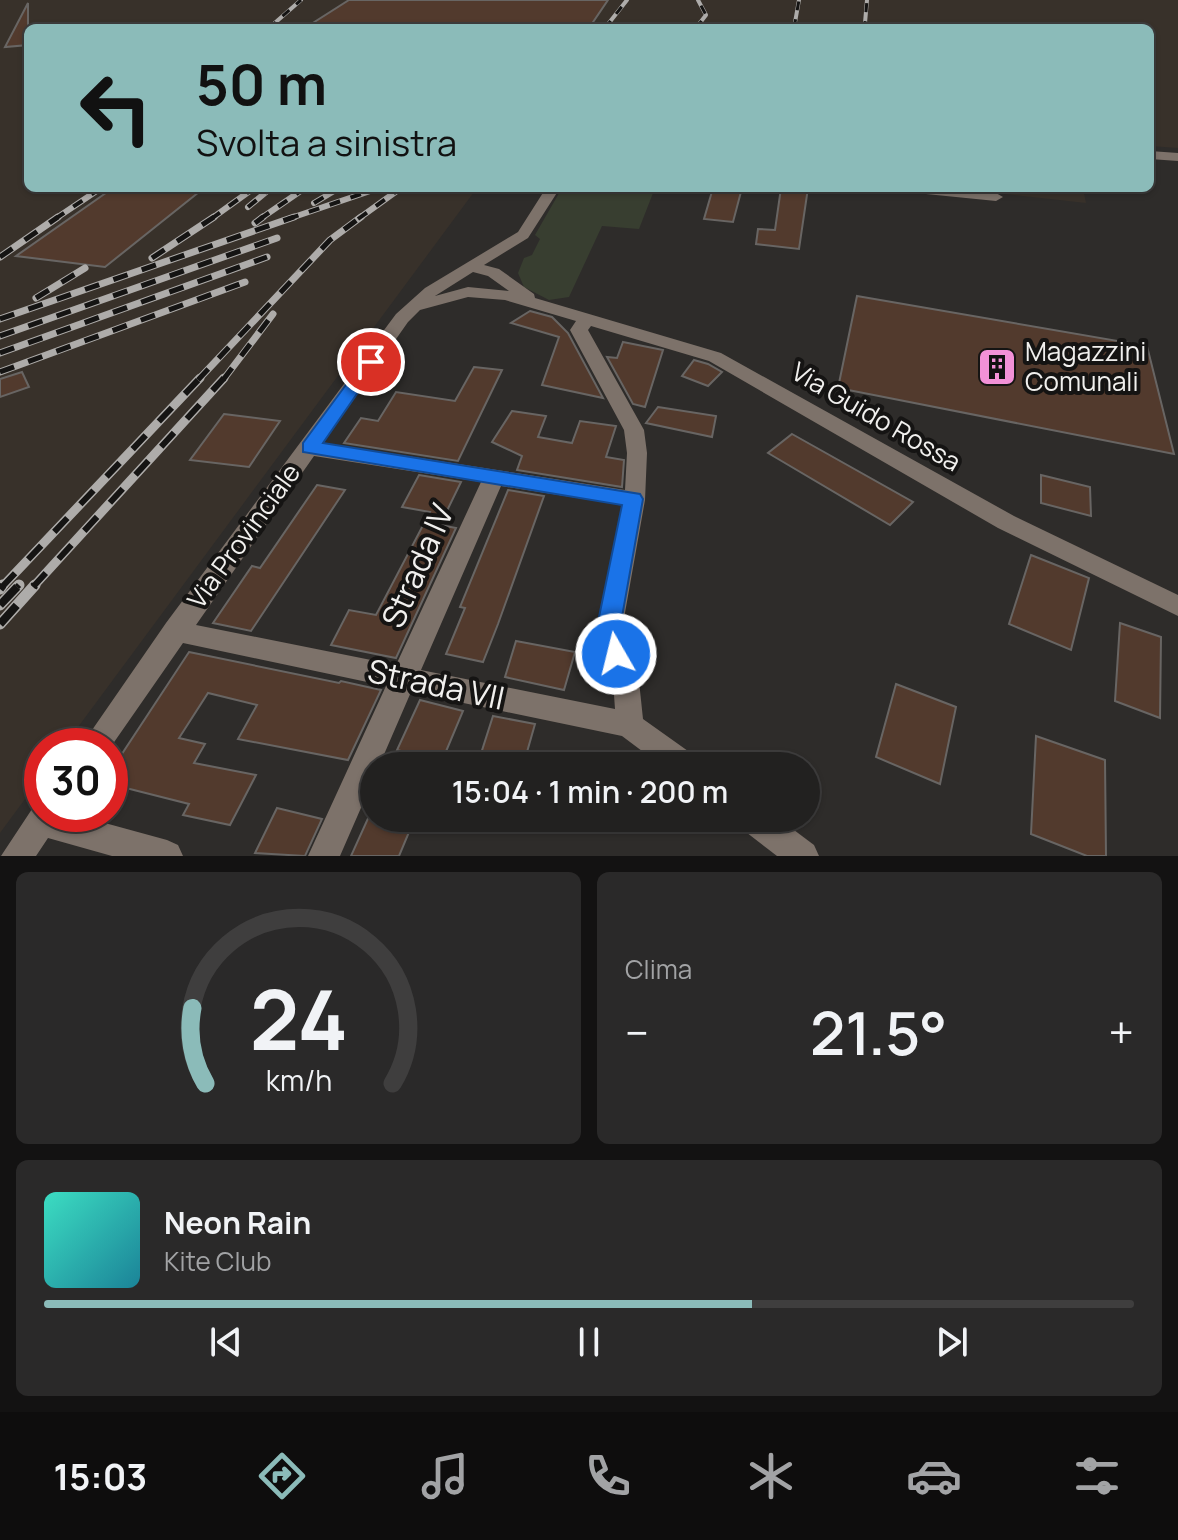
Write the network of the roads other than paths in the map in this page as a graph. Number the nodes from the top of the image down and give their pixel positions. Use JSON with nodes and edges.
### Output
{"nodes":[{"id":1,"x":1154,"y":155,"type":"edge"},
{"id":2,"x":1178,"y":157,"type":"edge"},
{"id":3,"x":550,"y":192,"type":"edge"},
{"id":4,"x":946,"y":192,"type":"edge"},
{"id":5,"x":996,"y":197,"type":"dead end"},
{"id":6,"x":523,"y":235,"type":"junction"},
{"id":7,"x":469,"y":267,"type":"junction"},
{"id":8,"x":509,"y":290,"type":"junction"},
{"id":9,"x":413,"y":307,"type":"junction"},
{"id":10,"x":587,"y":318,"type":"junction"},
{"id":11,"x":310,"y":448,"type":"junction"},
{"id":12,"x":494,"y":477,"type":"junction"},
{"id":13,"x":633,"y":499,"type":"junction"},
{"id":14,"x":1178,"y":606,"type":"edge"},
{"id":15,"x":175,"y":631,"type":"junction"},
{"id":16,"x":406,"y":679,"type":"junction"},
{"id":17,"x":629,"y":725,"type":"junction"},
{"id":18,"x":108,"y":728,"type":"edge"},
{"id":19,"x":666,"y":752,"type":"edge"},
{"id":20,"x":35,"y":832,"type":"edge"},
{"id":21,"x":90,"y":832,"type":"edge"},
{"id":22,"x":771,"y":832,"type":"edge"},
{"id":23,"x":17,"y":856,"type":"edge"},
{"id":24,"x":167,"y":856,"type":"edge"},
{"id":25,"x":324,"y":856,"type":"edge"},
{"id":26,"x":803,"y":856,"type":"edge"}],
"edges":[{"from":1,"to":2,"type":"street"},
{"from":3,"to":6,"type":"street"},
{"from":4,"to":5,"type":"street"},
{"from":6,"to":7,"type":"street","name":"Via Provinciale"},
{"from":6,"to":8,"type":"street"},
{"from":7,"to":8,"type":"street","name":"Via Guido Rossa"},
{"from":7,"to":9,"type":"street","name":"Via Provinciale"},
{"from":8,"to":9,"type":"street","name":"Via Guido Rossa"},
{"from":8,"to":10,"type":"street","name":"Via Guido Rossa"},
{"from":9,"to":11,"type":"street","name":"Via Provinciale"},
{"from":10,"to":13,"type":"street"},
{"from":10,"to":14,"type":"street","name":"Via Guido Rossa"},
{"from":11,"to":12,"type":"street"},
{"from":11,"to":15,"type":"street","name":"Via Provinciale"},
{"from":12,"to":13,"type":"street"},
{"from":12,"to":16,"type":"street","name":"Strada IV"},
{"from":13,"to":17,"type":"street"},
{"from":15,"to":16,"type":"street","name":"Strada VII"},
{"from":15,"to":18,"type":"street","name":"Via Provinciale"},
{"from":16,"to":17,"type":"street","name":"Strada VII"},
{"from":16,"to":25,"type":"street","name":"Strada IV"},
{"from":17,"to":19,"type":"street","name":"Strada VII"},
{"from":20,"to":23,"type":"street"},
{"from":21,"to":24,"type":"street"},
{"from":22,"to":26,"type":"street"}]}
